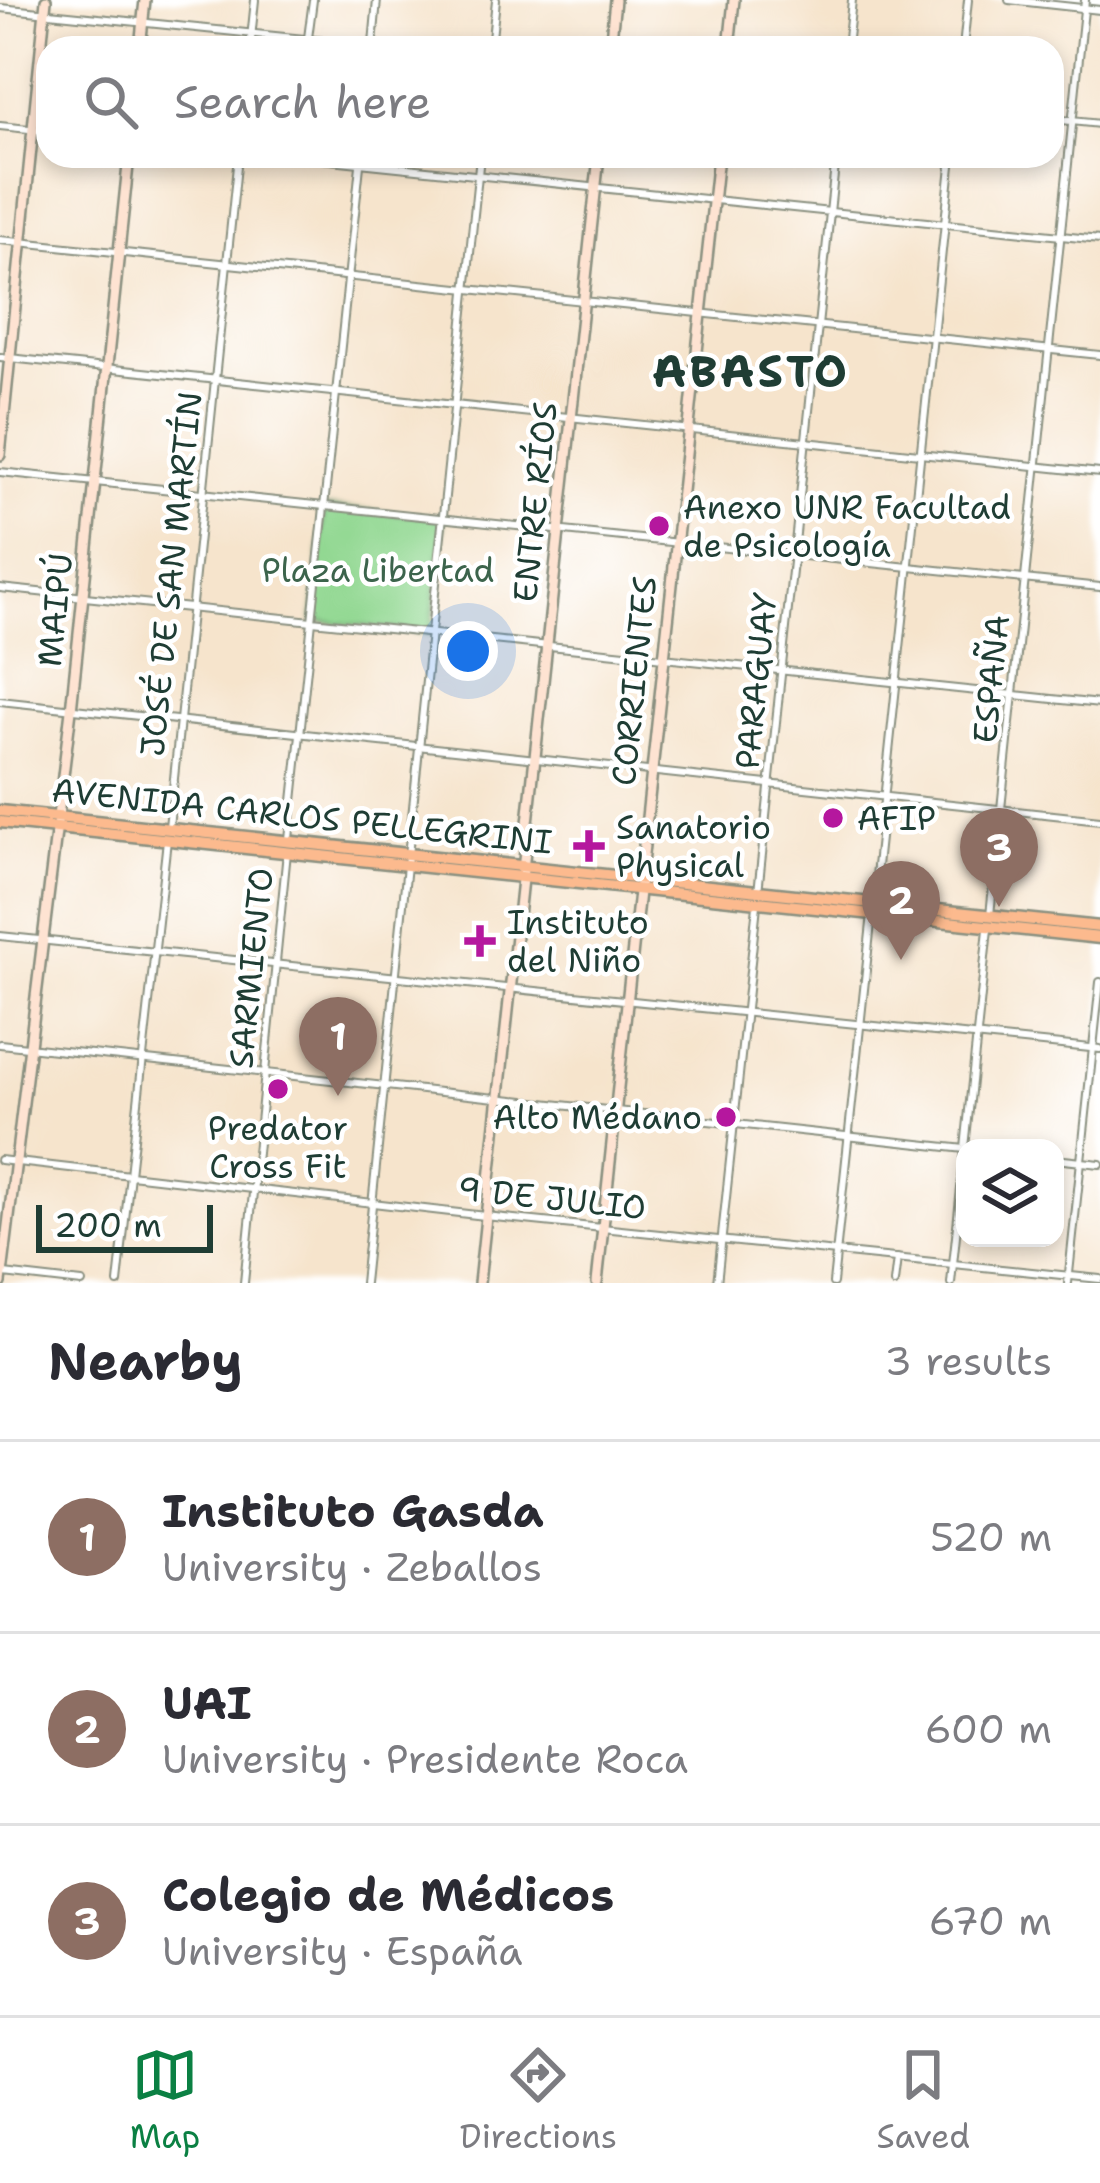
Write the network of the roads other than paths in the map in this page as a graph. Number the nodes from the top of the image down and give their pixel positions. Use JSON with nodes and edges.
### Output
{"nodes":[{"id":1,"x":145,"y":0,"type":"edge"},
{"id":2,"x":254,"y":0,"type":"edge"},
{"id":3,"x":313,"y":0,"type":"edge"},
{"id":4,"x":377,"y":0,"type":"edge"},
{"id":5,"x":496,"y":0,"type":"edge"},
{"id":6,"x":615,"y":0,"type":"edge"},
{"id":7,"x":734,"y":0,"type":"edge"},
{"id":8,"x":852,"y":0,"type":"edge"},
{"id":9,"x":968,"y":0,"type":"edge"},
{"id":10,"x":1009,"y":0,"type":"edge"},
{"id":11,"x":1085,"y":4,"type":"edge"},
{"id":12,"x":46,"y":6,"type":"edge"},
{"id":13,"x":0,"y":8,"type":"edge"},
{"id":14,"x":1100,"y":10,"type":"edge"},
{"id":15,"x":142,"y":22,"type":"junction"},
{"id":16,"x":251,"y":33,"type":"junction"},
{"id":17,"x":43,"y":36,"type":"edge"},
{"id":18,"x":141,"y":36,"type":"edge"},
{"id":19,"x":251,"y":36,"type":"edge"},
{"id":20,"x":280,"y":36,"type":"edge"},
{"id":21,"x":308,"y":36,"type":"edge"},
{"id":22,"x":373,"y":36,"type":"edge"},
{"id":23,"x":492,"y":36,"type":"edge"},
{"id":24,"x":611,"y":36,"type":"edge"},
{"id":25,"x":730,"y":36,"type":"edge"},
{"id":26,"x":849,"y":36,"type":"edge"},
{"id":27,"x":964,"y":36,"type":"edge"},
{"id":28,"x":36,"y":101,"type":"edge"},
{"id":29,"x":1064,"y":120,"type":"edge"},
{"id":30,"x":1072,"y":121,"type":"junction"},
{"id":31,"x":1100,"y":124,"type":"edge"},
{"id":32,"x":0,"y":126,"type":"edge"},
{"id":33,"x":33,"y":129,"type":"junction"},
{"id":34,"x":36,"y":129,"type":"edge"},
{"id":35,"x":128,"y":168,"type":"edge"},
{"id":36,"x":237,"y":168,"type":"edge"},
{"id":37,"x":359,"y":168,"type":"edge"},
{"id":38,"x":426,"y":168,"type":"edge"},
{"id":39,"x":479,"y":168,"type":"edge"},
{"id":40,"x":597,"y":168,"type":"edge"},
{"id":41,"x":717,"y":168,"type":"edge"},
{"id":42,"x":835,"y":168,"type":"edge"},
{"id":43,"x":951,"y":168,"type":"edge"},
{"id":44,"x":478,"y":175,"type":"junction"},
{"id":45,"x":595,"y":188,"type":"junction"},
{"id":46,"x":713,"y":200,"type":"junction"},
{"id":47,"x":830,"y":212,"type":"junction"},
{"id":48,"x":945,"y":224,"type":"junction"},
{"id":49,"x":1060,"y":236,"type":"junction"},
{"id":50,"x":1100,"y":239,"type":"edge"},
{"id":51,"x":0,"y":240,"type":"edge"},
{"id":52,"x":22,"y":242,"type":"junction"},
{"id":53,"x":119,"y":253,"type":"junction"},
{"id":54,"x":227,"y":264,"type":"junction"},
{"id":55,"x":348,"y":277,"type":"junction"},
{"id":56,"x":467,"y":289,"type":"junction"},
{"id":57,"x":583,"y":301,"type":"junction"},
{"id":58,"x":700,"y":314,"type":"junction"},
{"id":59,"x":818,"y":326,"type":"junction"},
{"id":60,"x":933,"y":338,"type":"junction"},
{"id":61,"x":1048,"y":350,"type":"junction"},
{"id":62,"x":1100,"y":356,"type":"edge"},
{"id":63,"x":5,"y":357,"type":"edge"},
{"id":64,"x":107,"y":368,"type":"junction"},
{"id":65,"x":215,"y":380,"type":"junction"},
{"id":66,"x":336,"y":392,"type":"junction"},
{"id":67,"x":455,"y":405,"type":"junction"},
{"id":68,"x":571,"y":417,"type":"junction"},
{"id":69,"x":688,"y":430,"type":"junction"},
{"id":70,"x":806,"y":442,"type":"junction"},
{"id":71,"x":920,"y":454,"type":"junction"},
{"id":72,"x":0,"y":455,"type":"edge"},
{"id":73,"x":1036,"y":466,"type":"junction"},
{"id":74,"x":0,"y":472,"type":"edge"},
{"id":75,"x":1100,"y":473,"type":"edge"},
{"id":76,"x":95,"y":482,"type":"junction"},
{"id":77,"x":203,"y":494,"type":"junction"},
{"id":78,"x":324,"y":507,"type":"junction"},
{"id":79,"x":444,"y":517,"type":"junction"},
{"id":80,"x":559,"y":530,"type":"junction"},
{"id":81,"x":676,"y":542,"type":"junction"},
{"id":82,"x":794,"y":554,"type":"junction"},
{"id":83,"x":908,"y":567,"type":"junction"},
{"id":84,"x":1025,"y":579,"type":"junction"},
{"id":85,"x":1100,"y":587,"type":"edge"},
{"id":86,"x":0,"y":588,"type":"edge"},
{"id":87,"x":83,"y":597,"type":"junction"},
{"id":88,"x":191,"y":608,"type":"junction"},
{"id":89,"x":313,"y":621,"type":"junction"},
{"id":90,"x":432,"y":634,"type":"junction"},
{"id":91,"x":548,"y":646,"type":"junction"},
{"id":92,"x":664,"y":658,"type":"junction"},
{"id":93,"x":782,"y":671,"type":"junction"},
{"id":94,"x":896,"y":683,"type":"junction"},
{"id":95,"x":1014,"y":695,"type":"junction"},
{"id":96,"x":0,"y":701,"type":"edge"},
{"id":97,"x":1100,"y":704,"type":"edge"},
{"id":98,"x":71,"y":710,"type":"junction"},
{"id":99,"x":180,"y":721,"type":"junction"},
{"id":100,"x":300,"y":734,"type":"junction"},
{"id":101,"x":419,"y":745,"type":"junction"},
{"id":102,"x":534,"y":758,"type":"junction"},
{"id":103,"x":652,"y":771,"type":"junction"},
{"id":104,"x":770,"y":784,"type":"junction"},
{"id":105,"x":884,"y":796,"type":"junction"},
{"id":106,"x":1000,"y":809,"type":"junction"},
{"id":107,"x":0,"y":811,"type":"edge"},
{"id":108,"x":1100,"y":820,"type":"edge"},
{"id":109,"x":0,"y":822,"type":"edge"},
{"id":110,"x":58,"y":823,"type":"junction"},
{"id":111,"x":168,"y":834,"type":"junction"},
{"id":112,"x":288,"y":847,"type":"junction"},
{"id":113,"x":407,"y":860,"type":"junction"},
{"id":114,"x":522,"y":872,"type":"junction"},
{"id":115,"x":639,"y":884,"type":"junction"},
{"id":116,"x":758,"y":897,"type":"junction"},
{"id":117,"x":872,"y":909,"type":"junction"},
{"id":118,"x":989,"y":921,"type":"junction"},
{"id":119,"x":1100,"y":927,"type":"edge"},
{"id":120,"x":0,"y":936,"type":"edge"},
{"id":121,"x":1100,"y":938,"type":"edge"},
{"id":122,"x":43,"y":940,"type":"junction"},
{"id":123,"x":155,"y":952,"type":"junction"},
{"id":124,"x":276,"y":964,"type":"junction"},
{"id":125,"x":395,"y":975,"type":"junction"},
{"id":126,"x":1100,"y":982,"type":"edge"},
{"id":127,"x":510,"y":989,"type":"junction"},
{"id":128,"x":628,"y":1000,"type":"junction"},
{"id":129,"x":746,"y":1013,"type":"junction"},
{"id":130,"x":860,"y":1024,"type":"junction"},
{"id":131,"x":977,"y":1036,"type":"junction"},
{"id":132,"x":0,"y":1044,"type":"edge"},
{"id":133,"x":29,"y":1048,"type":"junction"},
{"id":134,"x":1096,"y":1049,"type":"edge"},
{"id":135,"x":142,"y":1060,"type":"junction"},
{"id":136,"x":265,"y":1073,"type":"junction"},
{"id":137,"x":384,"y":1086,"type":"junction"},
{"id":138,"x":498,"y":1099,"type":"junction"},
{"id":139,"x":615,"y":1111,"type":"junction"},
{"id":140,"x":734,"y":1124,"type":"junction"},
{"id":141,"x":848,"y":1136,"type":"junction"},
{"id":142,"x":966,"y":1139,"type":"edge"},
{"id":143,"x":956,"y":1148,"type":"edge"},
{"id":144,"x":0,"y":1160,"type":"edge"},
{"id":145,"x":1064,"y":1160,"type":"edge"},
{"id":146,"x":15,"y":1162,"type":"junction"},
{"id":147,"x":1081,"y":1162,"type":"junction"},
{"id":148,"x":1100,"y":1163,"type":"edge"},
{"id":149,"x":130,"y":1175,"type":"junction"},
{"id":150,"x":253,"y":1189,"type":"junction"},
{"id":151,"x":372,"y":1203,"type":"junction"},
{"id":152,"x":485,"y":1216,"type":"junction"},
{"id":153,"x":602,"y":1228,"type":"junction"},
{"id":154,"x":956,"y":1235,"type":"edge"},
{"id":155,"x":722,"y":1240,"type":"junction"},
{"id":156,"x":836,"y":1251,"type":"junction"},
{"id":157,"x":897,"y":1258,"type":"junction"},
{"id":158,"x":953,"y":1264,"type":"junction"},
{"id":159,"x":1,"y":1274,"type":"edge"},
{"id":160,"x":1100,"y":1279,"type":"edge"},
{"id":161,"x":1069,"y":1280,"type":"edge"},
{"id":162,"x":1,"y":1283,"type":"edge"},
{"id":163,"x":82,"y":1283,"type":"edge"},
{"id":164,"x":118,"y":1283,"type":"edge"},
{"id":165,"x":244,"y":1283,"type":"edge"},
{"id":166,"x":364,"y":1283,"type":"edge"},
{"id":167,"x":479,"y":1283,"type":"edge"},
{"id":168,"x":597,"y":1283,"type":"edge"},
{"id":169,"x":717,"y":1283,"type":"edge"},
{"id":170,"x":833,"y":1283,"type":"edge"},
{"id":171,"x":894,"y":1283,"type":"edge"},
{"id":172,"x":951,"y":1283,"type":"edge"}],
"edges":[{"from":1,"to":15,"type":"main road"},
{"from":2,"to":16,"type":"street"},
{"from":3,"to":21,"type":"street"},
{"from":4,"to":22,"type":"street"},
{"from":5,"to":23,"type":"street"},
{"from":6,"to":24,"type":"main road"},
{"from":7,"to":25,"type":"main road"},
{"from":8,"to":26,"type":"street"},
{"from":9,"to":27,"type":"street"},
{"from":10,"to":11,"type":"street"},
{"from":11,"to":14,"type":"street"},
{"from":11,"to":30,"type":"street","name":"ESPAÑA"},
{"from":12,"to":13,"type":"street"},
{"from":12,"to":15,"type":"street"},
{"from":12,"to":17,"type":"main road"},
{"from":15,"to":16,"type":"street"},
{"from":15,"to":18,"type":"main road"},
{"from":16,"to":19,"type":"street"},
{"from":16,"to":20,"type":"street"},
{"from":28,"to":33,"type":"main road"},
{"from":29,"to":30,"type":"street"},
{"from":30,"to":31,"type":"street"},
{"from":30,"to":49,"type":"street","name":"ESPAÑA"},
{"from":32,"to":33,"type":"street"},
{"from":33,"to":34,"type":"street"},
{"from":33,"to":52,"type":"main road"},
{"from":35,"to":53,"type":"main road","name":"MAIPÚ"},
{"from":36,"to":54,"type":"street","name":"JOSÉ DE SAN MARTÍN"},
{"from":37,"to":55,"type":"street","name":"SARMIENTO"},
{"from":38,"to":44,"type":"street"},
{"from":39,"to":44,"type":"street"},
{"from":40,"to":45,"type":"main road","name":"ENTRE RÍOS"},
{"from":41,"to":46,"type":"main road","name":"CORRIENTES"},
{"from":42,"to":47,"type":"street","name":"PARAGUAY"},
{"from":43,"to":48,"type":"street"},
{"from":44,"to":45,"type":"street"},
{"from":44,"to":56,"type":"street"},
{"from":45,"to":46,"type":"street"},
{"from":45,"to":57,"type":"main road","name":"ENTRE RÍOS"},
{"from":46,"to":47,"type":"street"},
{"from":46,"to":58,"type":"main road","name":"CORRIENTES"},
{"from":47,"to":48,"type":"street"},
{"from":47,"to":59,"type":"street","name":"PARAGUAY"},
{"from":48,"to":49,"type":"street"},
{"from":48,"to":60,"type":"street"},
{"from":49,"to":50,"type":"street"},
{"from":49,"to":61,"type":"street","name":"ESPAÑA"},
{"from":51,"to":52,"type":"street"},
{"from":52,"to":53,"type":"street"},
{"from":52,"to":63,"type":"main road"},
{"from":53,"to":54,"type":"street"},
{"from":53,"to":64,"type":"main road","name":"MAIPÚ"},
{"from":54,"to":55,"type":"street"},
{"from":54,"to":65,"type":"street","name":"JOSÉ DE SAN MARTÍN"},
{"from":55,"to":56,"type":"street"},
{"from":55,"to":66,"type":"street","name":"SARMIENTO"},
{"from":56,"to":57,"type":"street"},
{"from":56,"to":67,"type":"street"},
{"from":57,"to":58,"type":"street"},
{"from":57,"to":68,"type":"main road","name":"ENTRE RÍOS"},
{"from":58,"to":59,"type":"street"},
{"from":58,"to":69,"type":"main road","name":"CORRIENTES"},
{"from":59,"to":60,"type":"street"},
{"from":59,"to":70,"type":"street","name":"PARAGUAY"},
{"from":60,"to":61,"type":"street"},
{"from":60,"to":71,"type":"street"},
{"from":61,"to":62,"type":"street"},
{"from":61,"to":73,"type":"street","name":"ESPAÑA"},
{"from":63,"to":64,"type":"street"},
{"from":63,"to":72,"type":"main road"},
{"from":64,"to":65,"type":"street"},
{"from":64,"to":76,"type":"main road","name":"MAIPÚ"},
{"from":65,"to":66,"type":"street"},
{"from":65,"to":77,"type":"street","name":"JOSÉ DE SAN MARTÍN"},
{"from":66,"to":67,"type":"street"},
{"from":66,"to":78,"type":"street","name":"SARMIENTO"},
{"from":67,"to":68,"type":"street"},
{"from":67,"to":79,"type":"street"},
{"from":68,"to":69,"type":"street"},
{"from":68,"to":80,"type":"main road","name":"ENTRE RÍOS"},
{"from":69,"to":70,"type":"street"},
{"from":69,"to":81,"type":"main road","name":"CORRIENTES"},
{"from":70,"to":71,"type":"street"},
{"from":70,"to":82,"type":"street","name":"PARAGUAY"},
{"from":71,"to":73,"type":"street"},
{"from":71,"to":83,"type":"street"},
{"from":73,"to":75,"type":"street"},
{"from":73,"to":84,"type":"street","name":"ESPAÑA"},
{"from":74,"to":76,"type":"street"},
{"from":76,"to":77,"type":"street"},
{"from":76,"to":87,"type":"main road","name":"MAIPÚ"},
{"from":77,"to":78,"type":"street"},
{"from":77,"to":88,"type":"street","name":"JOSÉ DE SAN MARTÍN"},
{"from":78,"to":79,"type":"street"},
{"from":78,"to":89,"type":"street","name":"SARMIENTO"},
{"from":79,"to":80,"type":"street"},
{"from":79,"to":90,"type":"street"},
{"from":80,"to":81,"type":"street"},
{"from":80,"to":91,"type":"main road","name":"ENTRE RÍOS"},
{"from":81,"to":82,"type":"street"},
{"from":81,"to":92,"type":"main road","name":"CORRIENTES"},
{"from":82,"to":83,"type":"street"},
{"from":82,"to":93,"type":"street","name":"PARAGUAY"},
{"from":83,"to":84,"type":"street"},
{"from":83,"to":94,"type":"street"},
{"from":84,"to":85,"type":"street"},
{"from":84,"to":95,"type":"street","name":"ESPAÑA"},
{"from":86,"to":87,"type":"street"},
{"from":87,"to":88,"type":"street"},
{"from":87,"to":98,"type":"main road","name":"MAIPÚ"},
{"from":88,"to":89,"type":"street"},
{"from":88,"to":99,"type":"street","name":"JOSÉ DE SAN MARTÍN"},
{"from":89,"to":90,"type":"street"},
{"from":89,"to":100,"type":"street","name":"SARMIENTO"},
{"from":90,"to":91,"type":"street"},
{"from":90,"to":101,"type":"street"},
{"from":91,"to":92,"type":"street"},
{"from":91,"to":102,"type":"main road","name":"ENTRE RÍOS"},
{"from":92,"to":93,"type":"street"},
{"from":92,"to":103,"type":"main road","name":"CORRIENTES"},
{"from":93,"to":94,"type":"street"},
{"from":93,"to":104,"type":"street","name":"PARAGUAY"},
{"from":94,"to":95,"type":"street"},
{"from":94,"to":105,"type":"street"},
{"from":95,"to":97,"type":"street"},
{"from":95,"to":106,"type":"street","name":"ESPAÑA"},
{"from":96,"to":98,"type":"street"},
{"from":98,"to":99,"type":"street"},
{"from":98,"to":110,"type":"main road","name":"MAIPÚ"},
{"from":99,"to":100,"type":"street"},
{"from":99,"to":111,"type":"street","name":"JOSÉ DE SAN MARTÍN"},
{"from":100,"to":101,"type":"street"},
{"from":100,"to":112,"type":"street","name":"SARMIENTO"},
{"from":101,"to":102,"type":"street"},
{"from":101,"to":113,"type":"street"},
{"from":102,"to":103,"type":"street"},
{"from":102,"to":114,"type":"main road","name":"ENTRE RÍOS"},
{"from":103,"to":104,"type":"street"},
{"from":103,"to":115,"type":"main road","name":"CORRIENTES"},
{"from":104,"to":105,"type":"street"},
{"from":104,"to":116,"type":"street","name":"PARAGUAY"},
{"from":105,"to":106,"type":"street"},
{"from":105,"to":117,"type":"street"},
{"from":106,"to":108,"type":"street"},
{"from":106,"to":118,"type":"street","name":"ESPAÑA"},
{"from":107,"to":110,"type":"main road","name":"AVENIDA CARLOS PELLEGRINI"},
{"from":109,"to":110,"type":"main road","name":"AVENIDA CARLOS PELLEGRINI"},
{"from":110,"to":111,"type":"main road","name":"AVENIDA CARLOS PELLEGRINI"},
{"from":110,"to":122,"type":"main road","name":"MAIPÚ"},
{"from":111,"to":112,"type":"main road","name":"AVENIDA CARLOS PELLEGRINI"},
{"from":111,"to":123,"type":"street","name":"JOSÉ DE SAN MARTÍN"},
{"from":112,"to":113,"type":"main road","name":"AVENIDA CARLOS PELLEGRINI"},
{"from":112,"to":124,"type":"street","name":"SARMIENTO"},
{"from":113,"to":114,"type":"main road","name":"AVENIDA CARLOS PELLEGRINI"},
{"from":113,"to":125,"type":"street"},
{"from":114,"to":115,"type":"main road","name":"AVENIDA CARLOS PELLEGRINI"},
{"from":114,"to":127,"type":"main road","name":"ENTRE RÍOS"},
{"from":115,"to":116,"type":"main road","name":"AVENIDA CARLOS PELLEGRINI"},
{"from":115,"to":128,"type":"main road","name":"CORRIENTES"},
{"from":116,"to":117,"type":"main road","name":"AVENIDA CARLOS PELLEGRINI"},
{"from":116,"to":129,"type":"street","name":"PARAGUAY"},
{"from":117,"to":118,"type":"main road","name":"AVENIDA CARLOS PELLEGRINI"},
{"from":117,"to":130,"type":"street"},
{"from":118,"to":119,"type":"main road","name":"AVENIDA CARLOS PELLEGRINI"},
{"from":118,"to":121,"type":"main road","name":"AVENIDA CARLOS PELLEGRINI"},
{"from":118,"to":131,"type":"street","name":"ESPAÑA"},
{"from":120,"to":122,"type":"street"},
{"from":122,"to":123,"type":"street"},
{"from":122,"to":133,"type":"main road","name":"MAIPÚ"},
{"from":123,"to":124,"type":"street"},
{"from":123,"to":135,"type":"street","name":"JOSÉ DE SAN MARTÍN"},
{"from":124,"to":125,"type":"street"},
{"from":124,"to":136,"type":"street","name":"SARMIENTO"},
{"from":125,"to":127,"type":"street"},
{"from":125,"to":137,"type":"street"},
{"from":126,"to":134,"type":"street"},
{"from":127,"to":128,"type":"street"},
{"from":127,"to":138,"type":"main road","name":"ENTRE RÍOS"},
{"from":128,"to":129,"type":"street"},
{"from":128,"to":139,"type":"main road","name":"CORRIENTES"},
{"from":129,"to":130,"type":"street"},
{"from":129,"to":140,"type":"street","name":"PARAGUAY"},
{"from":130,"to":131,"type":"street"},
{"from":130,"to":141,"type":"street"},
{"from":131,"to":134,"type":"street"},
{"from":131,"to":142,"type":"street","name":"ESPAÑA"},
{"from":132,"to":133,"type":"street"},
{"from":133,"to":135,"type":"street"},
{"from":133,"to":146,"type":"main road","name":"MAIPÚ"},
{"from":134,"to":147,"type":"street"},
{"from":135,"to":136,"type":"street"},
{"from":135,"to":149,"type":"street","name":"JOSÉ DE SAN MARTÍN"},
{"from":136,"to":137,"type":"street"},
{"from":136,"to":150,"type":"street","name":"SARMIENTO"},
{"from":137,"to":138,"type":"street"},
{"from":137,"to":151,"type":"street"},
{"from":138,"to":139,"type":"street"},
{"from":138,"to":152,"type":"main road","name":"ENTRE RÍOS"},
{"from":139,"to":140,"type":"street"},
{"from":139,"to":153,"type":"main road","name":"CORRIENTES"},
{"from":140,"to":141,"type":"street"},
{"from":140,"to":155,"type":"street","name":"PARAGUAY"},
{"from":141,"to":143,"type":"street"},
{"from":141,"to":156,"type":"street"},
{"from":144,"to":146,"type":"street","name":"9 DE JULIO"},
{"from":145,"to":147,"type":"street"},
{"from":146,"to":149,"type":"street","name":"9 DE JULIO"},
{"from":146,"to":159,"type":"main road","name":"MAIPÚ"},
{"from":147,"to":148,"type":"street"},
{"from":147,"to":161,"type":"street"},
{"from":149,"to":150,"type":"street","name":"9 DE JULIO"},
{"from":149,"to":164,"type":"street","name":"JOSÉ DE SAN MARTÍN"},
{"from":150,"to":151,"type":"street","name":"9 DE JULIO"},
{"from":150,"to":165,"type":"street","name":"SARMIENTO"},
{"from":151,"to":152,"type":"street","name":"9 DE JULIO"},
{"from":151,"to":166,"type":"street"},
{"from":152,"to":153,"type":"street","name":"9 DE JULIO"},
{"from":152,"to":167,"type":"main road","name":"ENTRE RÍOS"},
{"from":153,"to":155,"type":"street","name":"9 DE JULIO"},
{"from":153,"to":168,"type":"main road","name":"CORRIENTES"},
{"from":154,"to":158,"type":"street","name":"ESPAÑA"},
{"from":155,"to":156,"type":"street","name":"9 DE JULIO"},
{"from":155,"to":169,"type":"street","name":"PARAGUAY"},
{"from":156,"to":157,"type":"street","name":"9 DE JULIO"},
{"from":156,"to":170,"type":"street"},
{"from":157,"to":158,"type":"street","name":"9 DE JULIO"},
{"from":157,"to":171,"type":"street"},
{"from":158,"to":161,"type":"street","name":"9 DE JULIO"},
{"from":158,"to":172,"type":"street","name":"ESPAÑA"},
{"from":159,"to":162,"type":"main road","name":"MAIPÚ"},
{"from":159,"to":163,"type":"street"},
{"from":160,"to":161,"type":"street","name":"9 DE JULIO"}]}
